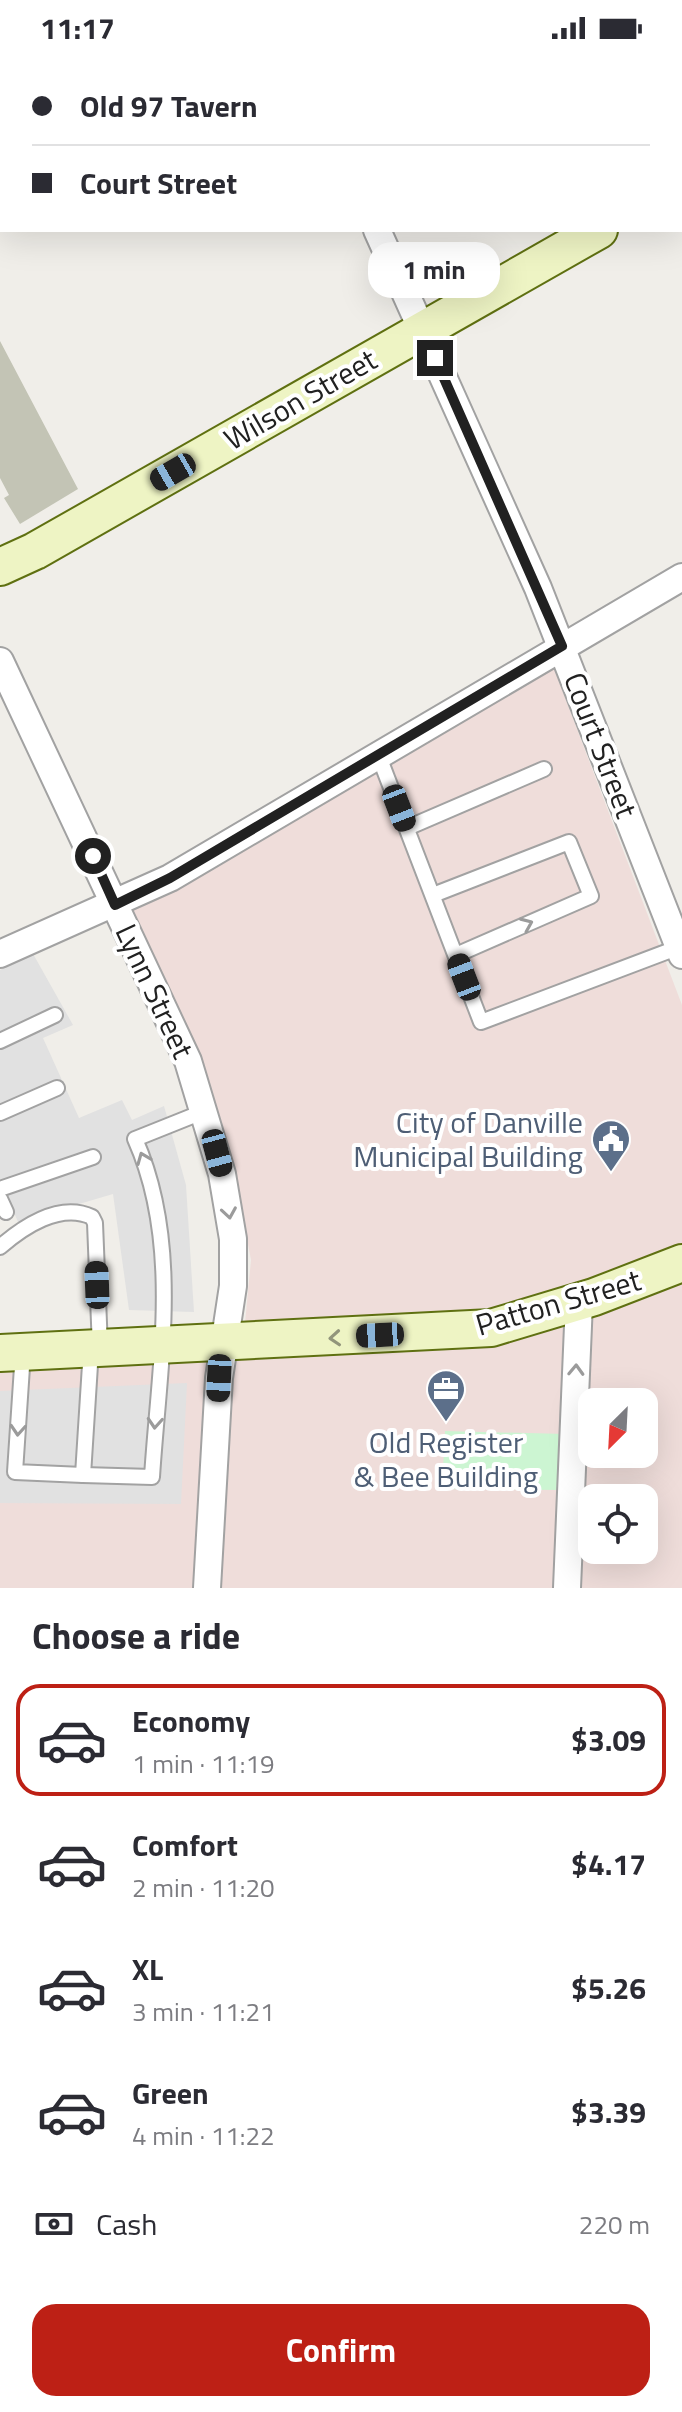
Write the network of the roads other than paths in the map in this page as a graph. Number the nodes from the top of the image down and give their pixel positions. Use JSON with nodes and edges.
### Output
{"nodes":[{"id":1,"x":378,"y":232,"type":"edge"},
{"id":2,"x":595,"y":232,"type":"edge"},
{"id":3,"x":423,"y":329,"type":"junction"},
{"id":4,"x":0,"y":567,"type":"edge"},
{"id":5,"x":682,"y":577,"type":"edge"},
{"id":6,"x":562,"y":646,"type":"junction"},
{"id":7,"x":0,"y":661,"type":"edge"},
{"id":8,"x":378,"y":754,"type":"junction"},
{"id":9,"x":544,"y":769,"type":"dead end"},
{"id":10,"x":407,"y":828,"type":"junction"},
{"id":11,"x":433,"y":895,"type":"junction"},
{"id":12,"x":115,"y":905,"type":"junction"},
{"id":13,"x":681,"y":949,"type":"edge"},
{"id":14,"x":0,"y":954,"type":"edge"},
{"id":15,"x":456,"y":955,"type":"junction"},
{"id":16,"x":55,"y":1015,"type":"dead end"},
{"id":17,"x":0,"y":1041,"type":"edge"},
{"id":18,"x":57,"y":1088,"type":"dead end"},
{"id":19,"x":205,"y":1111,"type":"junction"},
{"id":20,"x":0,"y":1113,"type":"edge"},
{"id":21,"x":93,"y":1157,"type":"dead end"},
{"id":22,"x":0,"y":1189,"type":"edge"},
{"id":23,"x":0,"y":1247,"type":"edge"},
{"id":24,"x":682,"y":1263,"type":"edge"},
{"id":25,"x":579,"y":1302,"type":"junction"},
{"id":26,"x":226,"y":1343,"type":"junction"},
{"id":27,"x":160,"y":1345,"type":"junction"},
{"id":28,"x":95,"y":1348,"type":"junction"},
{"id":29,"x":11,"y":1352,"type":"edge"},
{"id":30,"x":83,"y":1475,"type":"junction"},
{"id":31,"x":207,"y":1588,"type":"edge"},
{"id":32,"x":567,"y":1588,"type":"edge"}],
"edges":[{"from":1,"to":3,"type":"street","name":"Court Street"},
{"from":2,"to":3,"type":"street","name":"Wilson Street"},
{"from":3,"to":4,"type":"street","name":"Wilson Street"},
{"from":3,"to":6,"type":"street","name":"Court Street"},
{"from":5,"to":6,"type":"street"},
{"from":6,"to":8,"type":"street"},
{"from":6,"to":13,"type":"street","name":"Court Street"},
{"from":7,"to":12,"type":"street","name":"Lynn Street"},
{"from":8,"to":10,"type":"lane"},
{"from":8,"to":12,"type":"street"},
{"from":9,"to":10,"type":"lane"},
{"from":10,"to":11,"type":"lane"},
{"from":11,"to":15,"type":"lane"},
{"from":15,"to":11,"type":"lane","one_way":true},
{"from":12,"to":14,"type":"street"},
{"from":12,"to":19,"type":"street","name":"Lynn Street"},
{"from":13,"to":15,"type":"lane"},
{"from":16,"to":17,"type":"lane"},
{"from":18,"to":20,"type":"lane"},
{"from":19,"to":26,"type":"street","name":"Lynn Street","one_way":true},
{"from":27,"to":19,"type":"lane","one_way":true},
{"from":21,"to":22,"type":"lane"},
{"from":23,"to":28,"type":"lane"},
{"from":24,"to":25,"type":"street","name":"Patton Street"},
{"from":25,"to":26,"type":"street","name":"Patton Street","one_way":true},
{"from":32,"to":25,"type":"street","one_way":true},
{"from":26,"to":27,"type":"street","name":"Patton Street"},
{"from":26,"to":31,"type":"street","name":"Lynn Street"},
{"from":27,"to":28,"type":"street","name":"Patton Street"},
{"from":27,"to":30,"type":"lane","one_way":true},
{"from":28,"to":29,"type":"street","name":"Patton Street"},
{"from":28,"to":30,"type":"lane"},
{"from":29,"to":30,"type":"lane","one_way":true}]}
